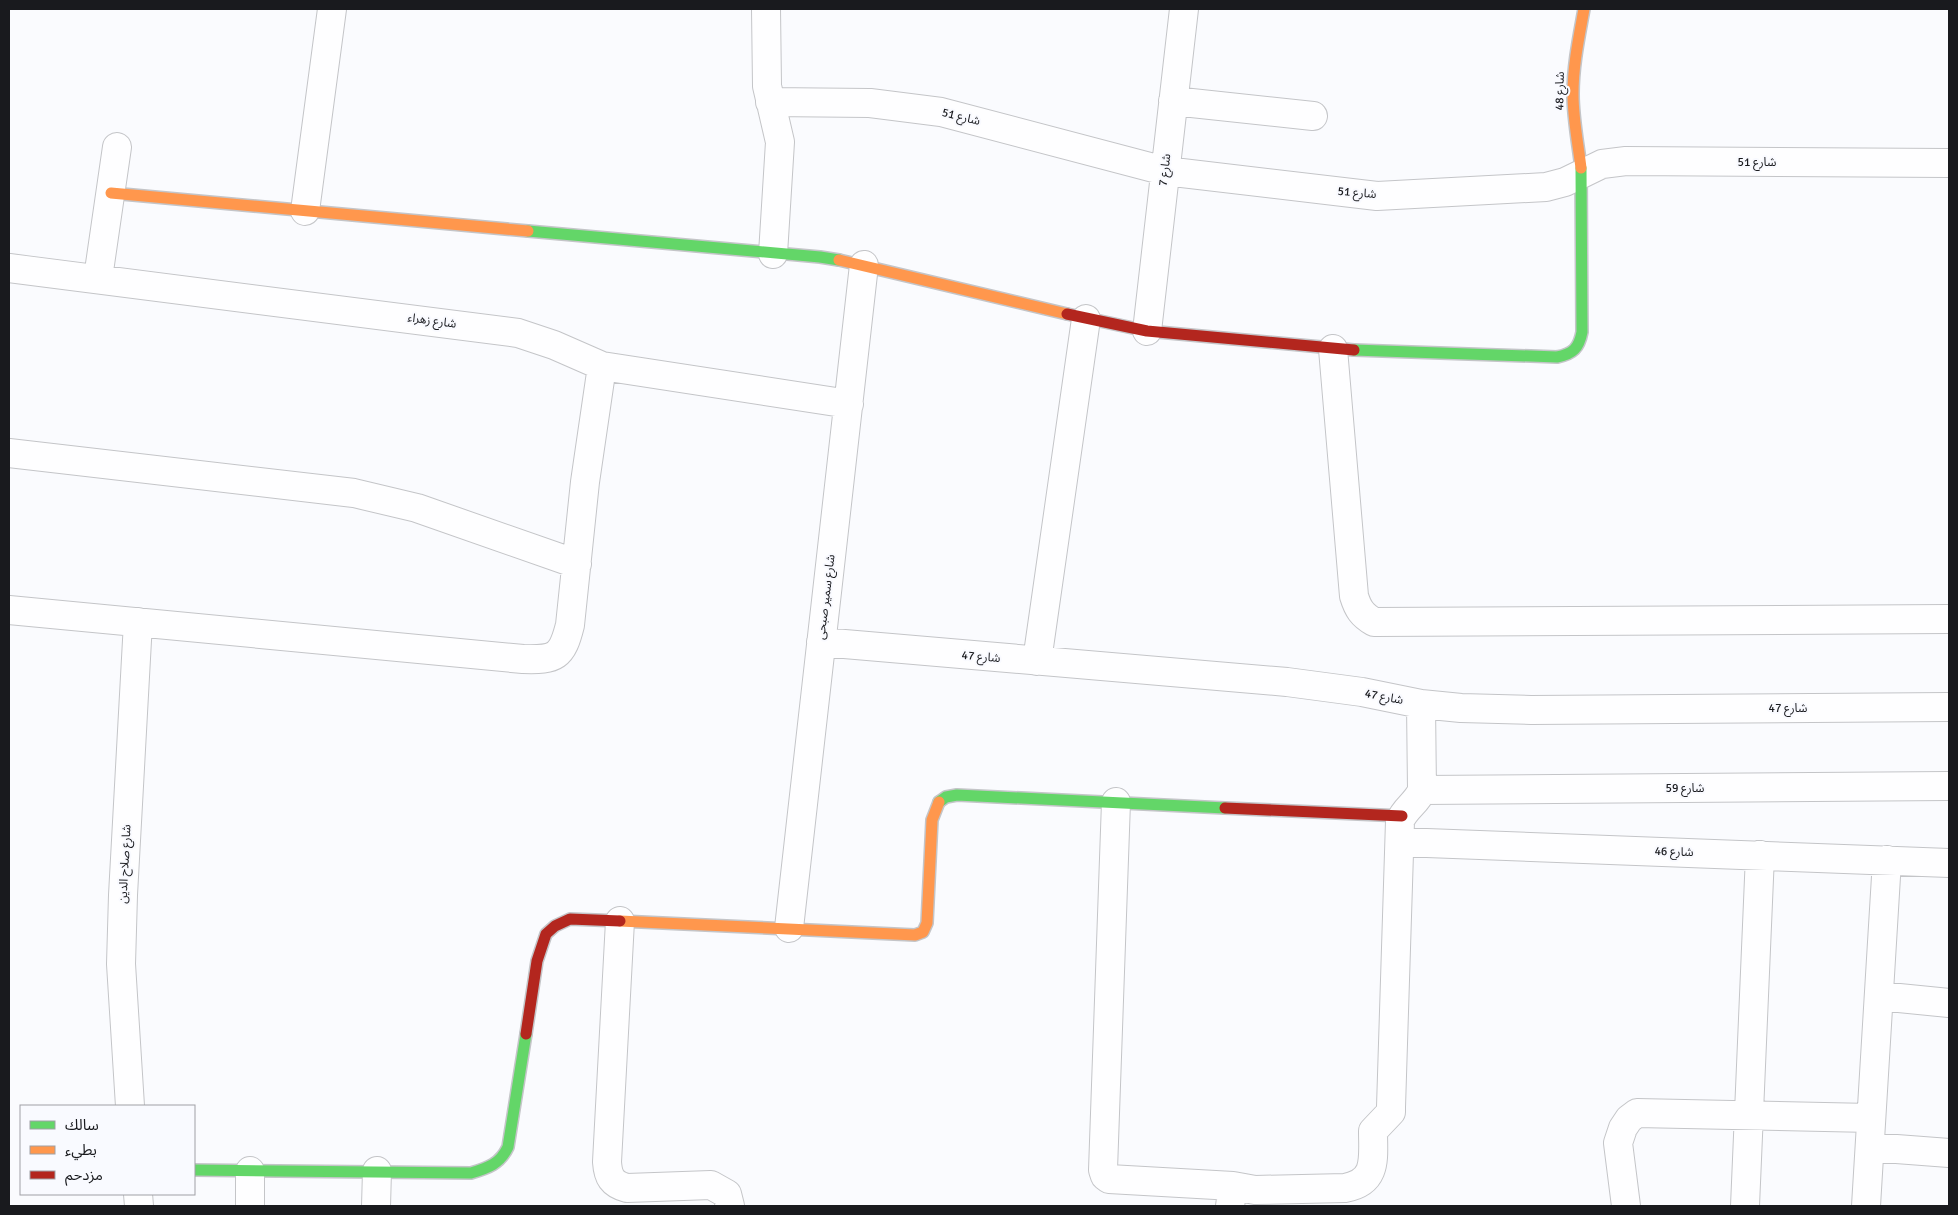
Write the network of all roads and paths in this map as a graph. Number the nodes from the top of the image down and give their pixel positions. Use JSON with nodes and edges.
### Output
{"nodes":[{"id":1,"x":332,"y":9,"type":"edge"},
{"id":2,"x":766,"y":9,"type":"edge"},
{"id":3,"x":1184,"y":9,"type":"edge"},
{"id":4,"x":1584,"y":9,"type":"edge"},
{"id":5,"x":770,"y":102,"type":"junction"},
{"id":6,"x":1173,"y":102,"type":"junction"},
{"id":7,"x":1313,"y":116,"type":"dead end"},
{"id":8,"x":117,"y":147,"type":"dead end"},
{"id":9,"x":1949,"y":163,"type":"edge"},
{"id":10,"x":1164,"y":171,"type":"junction"},
{"id":11,"x":1582,"y":173,"type":"junction"},
{"id":12,"x":111,"y":193,"type":"junction"},
{"id":13,"x":305,"y":211,"type":"junction"},
{"id":14,"x":773,"y":254,"type":"junction"},
{"id":15,"x":864,"y":265,"type":"junction"},
{"id":16,"x":9,"y":268,"type":"edge"},
{"id":17,"x":98,"y":278,"type":"junction"},
{"id":18,"x":1086,"y":319,"type":"junction"},
{"id":19,"x":1147,"y":331,"type":"junction"},
{"id":20,"x":1333,"y":348,"type":"junction"},
{"id":21,"x":602,"y":366,"type":"junction"},
{"id":22,"x":849,"y":404,"type":"junction"},
{"id":23,"x":9,"y":453,"type":"edge"},
{"id":24,"x":577,"y":564,"type":"junction"},
{"id":25,"x":9,"y":610,"type":"edge"},
{"id":26,"x":1949,"y":619,"type":"edge"},
{"id":27,"x":138,"y":622,"type":"junction"},
{"id":28,"x":821,"y":642,"type":"junction"},
{"id":29,"x":1037,"y":662,"type":"junction"},
{"id":30,"x":1422,"y":704,"type":"junction"},
{"id":31,"x":1949,"y":707,"type":"edge"},
{"id":32,"x":1949,"y":786,"type":"edge"},
{"id":33,"x":1422,"y":790,"type":"junction"},
{"id":34,"x":1116,"y":802,"type":"junction"},
{"id":35,"x":1401,"y":829,"type":"junction"},
{"id":36,"x":1760,"y":855,"type":"junction"},
{"id":37,"x":1887,"y":860,"type":"junction"},
{"id":38,"x":1949,"y":863,"type":"edge"},
{"id":39,"x":620,"y":922,"type":"junction"},
{"id":40,"x":789,"y":928,"type":"junction"},
{"id":41,"x":1879,"y":996,"type":"junction"},
{"id":42,"x":1949,"y":1002,"type":"edge"},
{"id":43,"x":130,"y":1105,"type":"edge"},
{"id":44,"x":1749,"y":1115,"type":"junction"},
{"id":45,"x":1871,"y":1118,"type":"junction"},
{"id":46,"x":1870,"y":1146,"type":"junction"},
{"id":47,"x":1949,"y":1152,"type":"edge"},
{"id":48,"x":195,"y":1170,"type":"edge"},
{"id":49,"x":250,"y":1171,"type":"junction"},
{"id":50,"x":377,"y":1171,"type":"junction"},
{"id":51,"x":1231,"y":1196,"type":"edge"},
{"id":52,"x":250,"y":1206,"type":"edge"},
{"id":53,"x":376,"y":1206,"type":"edge"},
{"id":54,"x":730,"y":1206,"type":"edge"},
{"id":55,"x":1626,"y":1206,"type":"edge"},
{"id":56,"x":1745,"y":1206,"type":"edge"},
{"id":57,"x":1866,"y":1206,"type":"edge"}],
"edges":[{"from":1,"to":13,"type":"street"},
{"from":2,"to":5,"type":"street"},
{"from":3,"to":6,"type":"street","name":"شارع 7"},
{"from":4,"to":11,"type":"street","name":"شارع 48"},
{"from":5,"to":10,"type":"street","name":"شارع 51"},
{"from":5,"to":14,"type":"street"},
{"from":6,"to":7,"type":"street"},
{"from":6,"to":10,"type":"street","name":"شارع 7"},
{"from":8,"to":12,"type":"street"},
{"from":9,"to":11,"type":"street","name":"شارع 51"},
{"from":10,"to":11,"type":"street","name":"شارع 51"},
{"from":10,"to":19,"type":"street","name":"شارع 7"},
{"from":11,"to":20,"type":"street","name":"شارع 48"},
{"from":12,"to":13,"type":"street"},
{"from":12,"to":17,"type":"street"},
{"from":13,"to":14,"type":"street"},
{"from":14,"to":15,"type":"street"},
{"from":15,"to":18,"type":"street"},
{"from":15,"to":22,"type":"street","name":"شارع سمير صبحى"},
{"from":16,"to":17,"type":"street","name":"شارع زهراء"},
{"from":17,"to":21,"type":"street","name":"شارع زهراء"},
{"from":18,"to":19,"type":"street"},
{"from":18,"to":29,"type":"street"},
{"from":19,"to":20,"type":"street"},
{"from":20,"to":26,"type":"street"},
{"from":21,"to":22,"type":"street","name":"شارع زهراء"},
{"from":21,"to":24,"type":"street"},
{"from":22,"to":28,"type":"street","name":"شارع سمير صبحى"},
{"from":23,"to":24,"type":"street"},
{"from":24,"to":27,"type":"street"},
{"from":25,"to":27,"type":"street"},
{"from":27,"to":43,"type":"street","name":"شارع صلاح الدين"},
{"from":28,"to":29,"type":"street","name":"شارع 47"},
{"from":28,"to":40,"type":"street","name":"شارع سمير صبحى"},
{"from":29,"to":30,"type":"street","name":"شارع 47"},
{"from":30,"to":31,"type":"street","name":"شارع 47"},
{"from":30,"to":33,"type":"street"},
{"from":32,"to":33,"type":"street","name":"شارع 59"},
{"from":33,"to":35,"type":"street"},
{"from":34,"to":35,"type":"street"},
{"from":34,"to":40,"type":"street"},
{"from":34,"to":51,"type":"street"},
{"from":35,"to":36,"type":"street","name":"شارع 46"},
{"from":35,"to":51,"type":"street"},
{"from":36,"to":37,"type":"street","name":"شارع 46"},
{"from":36,"to":44,"type":"street"},
{"from":37,"to":38,"type":"street","name":"شارع 46"},
{"from":37,"to":41,"type":"street"},
{"from":39,"to":40,"type":"street"},
{"from":39,"to":50,"type":"street"},
{"from":39,"to":54,"type":"street"},
{"from":41,"to":42,"type":"street"},
{"from":41,"to":45,"type":"street"},
{"from":44,"to":45,"type":"street"},
{"from":44,"to":55,"type":"street"},
{"from":44,"to":56,"type":"street"},
{"from":45,"to":46,"type":"street"},
{"from":46,"to":47,"type":"street"},
{"from":46,"to":57,"type":"street"},
{"from":48,"to":49,"type":"street"},
{"from":49,"to":50,"type":"street"},
{"from":49,"to":52,"type":"street"},
{"from":50,"to":53,"type":"street"}]}
